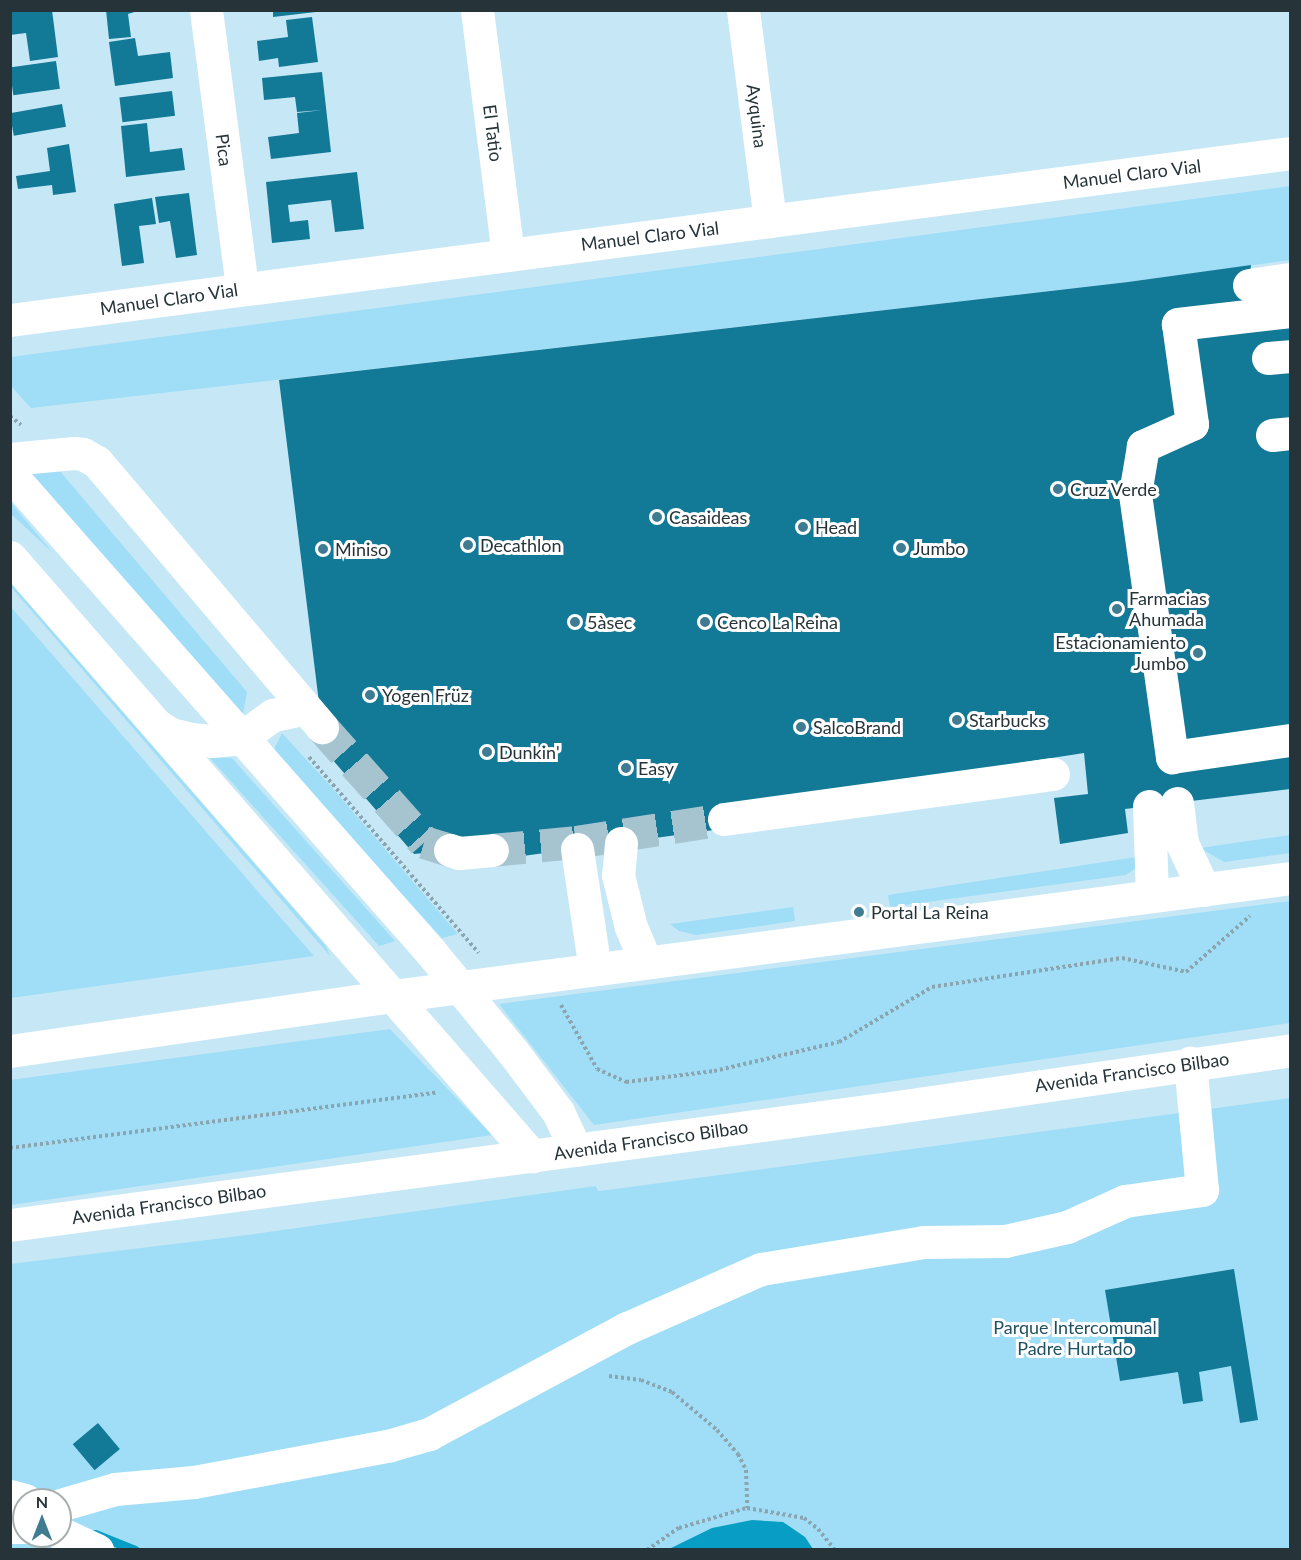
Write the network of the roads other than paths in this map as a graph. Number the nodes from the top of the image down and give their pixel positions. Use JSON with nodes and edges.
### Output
{"nodes":[{"id":1,"x":206,"y":10,"type":"edge"},
{"id":2,"x":477,"y":10,"type":"edge"},
{"id":3,"x":743,"y":10,"type":"edge"},
{"id":4,"x":1290,"y":153,"type":"edge"},
{"id":5,"x":770,"y":221,"type":"junction"},
{"id":6,"x":508,"y":255,"type":"junction"},
{"id":7,"x":1290,"y":279,"type":"edge"},
{"id":8,"x":242,"y":289,"type":"junction"},
{"id":9,"x":1253,"y":300,"type":"junction"},
{"id":10,"x":1290,"y":311,"type":"edge"},
{"id":11,"x":10,"y":320,"type":"edge"},
{"id":12,"x":10,"y":459,"type":"edge"},
{"id":13,"x":10,"y":474,"type":"edge"},
{"id":14,"x":10,"y":557,"type":"edge"},
{"id":15,"x":157,"y":725,"type":"junction"},
{"id":16,"x":242,"y":738,"type":"junction"},
{"id":17,"x":1290,"y":741,"type":"edge"},
{"id":18,"x":1053,"y":774,"type":"dead end"},
{"id":19,"x":724,"y":819,"type":"tunnel mouth"},
{"id":20,"x":621,"y":843,"type":"dead end"},
{"id":21,"x":577,"y":849,"type":"dead end"},
{"id":22,"x":450,"y":850,"type":"tunnel mouth"},
{"id":23,"x":492,"y":850,"type":"tunnel mouth"},
{"id":24,"x":1290,"y":878,"type":"edge"},
{"id":25,"x":1204,"y":890,"type":"junction"},
{"id":26,"x":1152,"y":896,"type":"junction"},
{"id":27,"x":646,"y":962,"type":"junction"},
{"id":28,"x":595,"y":969,"type":"junction"},
{"id":29,"x":459,"y":987,"type":"junction"},
{"id":30,"x":393,"y":996,"type":"junction"},
{"id":31,"x":1290,"y":1050,"type":"edge"},
{"id":32,"x":10,"y":1051,"type":"edge"},
{"id":33,"x":1190,"y":1063,"type":"junction"},
{"id":34,"x":576,"y":1150,"type":"junction"},
{"id":35,"x":532,"y":1156,"type":"junction"},
{"id":36,"x":10,"y":1226,"type":"edge"},
{"id":37,"x":72,"y":1502,"type":"edge"},
{"id":38,"x":72,"y":1539,"type":"edge"},
{"id":39,"x":97,"y":1550,"type":"edge"}],
"edges":[{"from":1,"to":8,"type":"main road","name":"Pica"},
{"from":2,"to":6,"type":"main road","name":"El Tatio"},
{"from":3,"to":5,"type":"main road","name":"Ayquina"},
{"from":4,"to":5,"type":"main road","name":"Manuel Claro Vial"},
{"from":5,"to":6,"type":"main road","name":"Manuel Claro Vial"},
{"from":6,"to":8,"type":"main road","name":"Manuel Claro Vial"},
{"from":7,"to":9,"type":"main road"},
{"from":8,"to":11,"type":"main road","name":"Manuel Claro Vial"},
{"from":9,"to":10,"type":"main road"},
{"from":9,"to":17,"type":"main road"},
{"from":12,"to":16,"type":"main road"},
{"from":13,"to":16,"type":"main road"},
{"from":14,"to":15,"type":"main road"},
{"from":15,"to":16,"type":"main road"},
{"from":15,"to":30,"type":"main road"},
{"from":16,"to":29,"type":"main road"},
{"from":18,"to":19,"type":"main road"},
{"from":20,"to":27,"type":"main road"},
{"from":21,"to":28,"type":"main road"},
{"from":22,"to":23,"type":"main road"},
{"from":24,"to":25,"type":"main road"},
{"from":25,"to":26,"type":"main road"},
{"from":25,"to":26,"type":"main road"},
{"from":26,"to":27,"type":"main road"},
{"from":27,"to":28,"type":"main road"},
{"from":28,"to":29,"type":"main road"},
{"from":29,"to":30,"type":"main road"},
{"from":29,"to":34,"type":"main road"},
{"from":30,"to":32,"type":"main road"},
{"from":30,"to":35,"type":"main road"},
{"from":31,"to":33,"type":"main road","name":"Avenida Francisco Bilbao"},
{"from":33,"to":34,"type":"main road","name":"Avenida Francisco Bilbao"},
{"from":33,"to":37,"type":"main road"},
{"from":34,"to":35,"type":"main road","name":"Avenida Francisco Bilbao"},
{"from":35,"to":36,"type":"main road","name":"Avenida Francisco Bilbao"},
{"from":38,"to":39,"type":"main road"}]}
